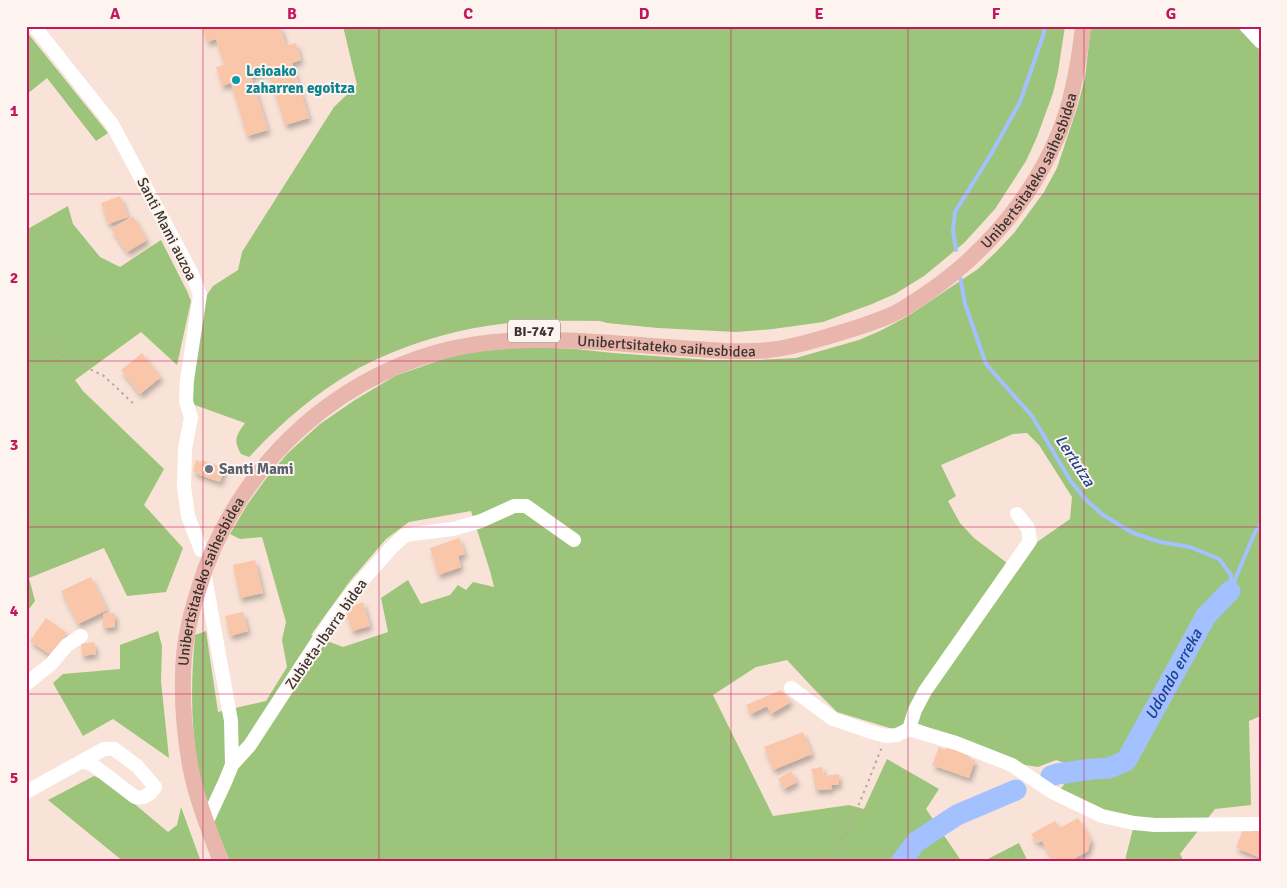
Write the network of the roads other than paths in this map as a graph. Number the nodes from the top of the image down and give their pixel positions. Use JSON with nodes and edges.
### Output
{"nodes":[{"id":1,"x":34,"y":26,"type":"edge"},
{"id":2,"x":1073,"y":26,"type":"edge"},
{"id":3,"x":1083,"y":26,"type":"edge"},
{"id":4,"x":1246,"y":26,"type":"edge"},
{"id":5,"x":1261,"y":42,"type":"edge"},
{"id":6,"x":1017,"y":514,"type":"dead end"},
{"id":7,"x":574,"y":540,"type":"dead end"},
{"id":8,"x":201,"y":550,"type":"junction"},
{"id":9,"x":204,"y":570,"type":"junction"},
{"id":10,"x":81,"y":636,"type":"dead end"},
{"id":11,"x":26,"y":684,"type":"edge"},
{"id":12,"x":791,"y":688,"type":"dead end"},
{"id":13,"x":909,"y":729,"type":"junction"},
{"id":14,"x":84,"y":761,"type":"junction"},
{"id":15,"x":232,"y":765,"type":"junction"},
{"id":16,"x":26,"y":792,"type":"edge"},
{"id":17,"x":206,"y":823,"type":"junction"},
{"id":18,"x":1261,"y":824,"type":"edge"},
{"id":19,"x":210,"y":862,"type":"edge"},
{"id":20,"x":221,"y":862,"type":"edge"}],
"edges":[{"from":1,"to":8,"type":"street","name":"Santi Mami auzoa"},
{"from":2,"to":8,"type":"main road","name":"Unibertsitateko saihesbidea","number":"BI-747"},
{"from":3,"to":9,"type":"main road","name":"Unibertsitateko saihesbidea","number":"BI-747"},
{"from":4,"to":5,"type":"street"},
{"from":6,"to":13,"type":"street"},
{"from":7,"to":15,"type":"street","name":"Zubieta-Ibarra bidea"},
{"from":8,"to":19,"type":"main road","name":"Unibertsitateko saihesbidea","number":"BI-747"},
{"from":9,"to":15,"type":"street"},
{"from":9,"to":17,"type":"main road","name":"Unibertsitateko saihesbidea","number":"BI-747"},
{"from":10,"to":11,"type":"street"},
{"from":12,"to":13,"type":"street"},
{"from":13,"to":18,"type":"street"},
{"from":14,"to":14,"type":"street"},
{"from":14,"to":16,"type":"street"},
{"from":15,"to":17,"type":"street"},
{"from":17,"to":20,"type":"main road","name":"Unibertsitateko saihesbidea","number":"BI-747"}]}
